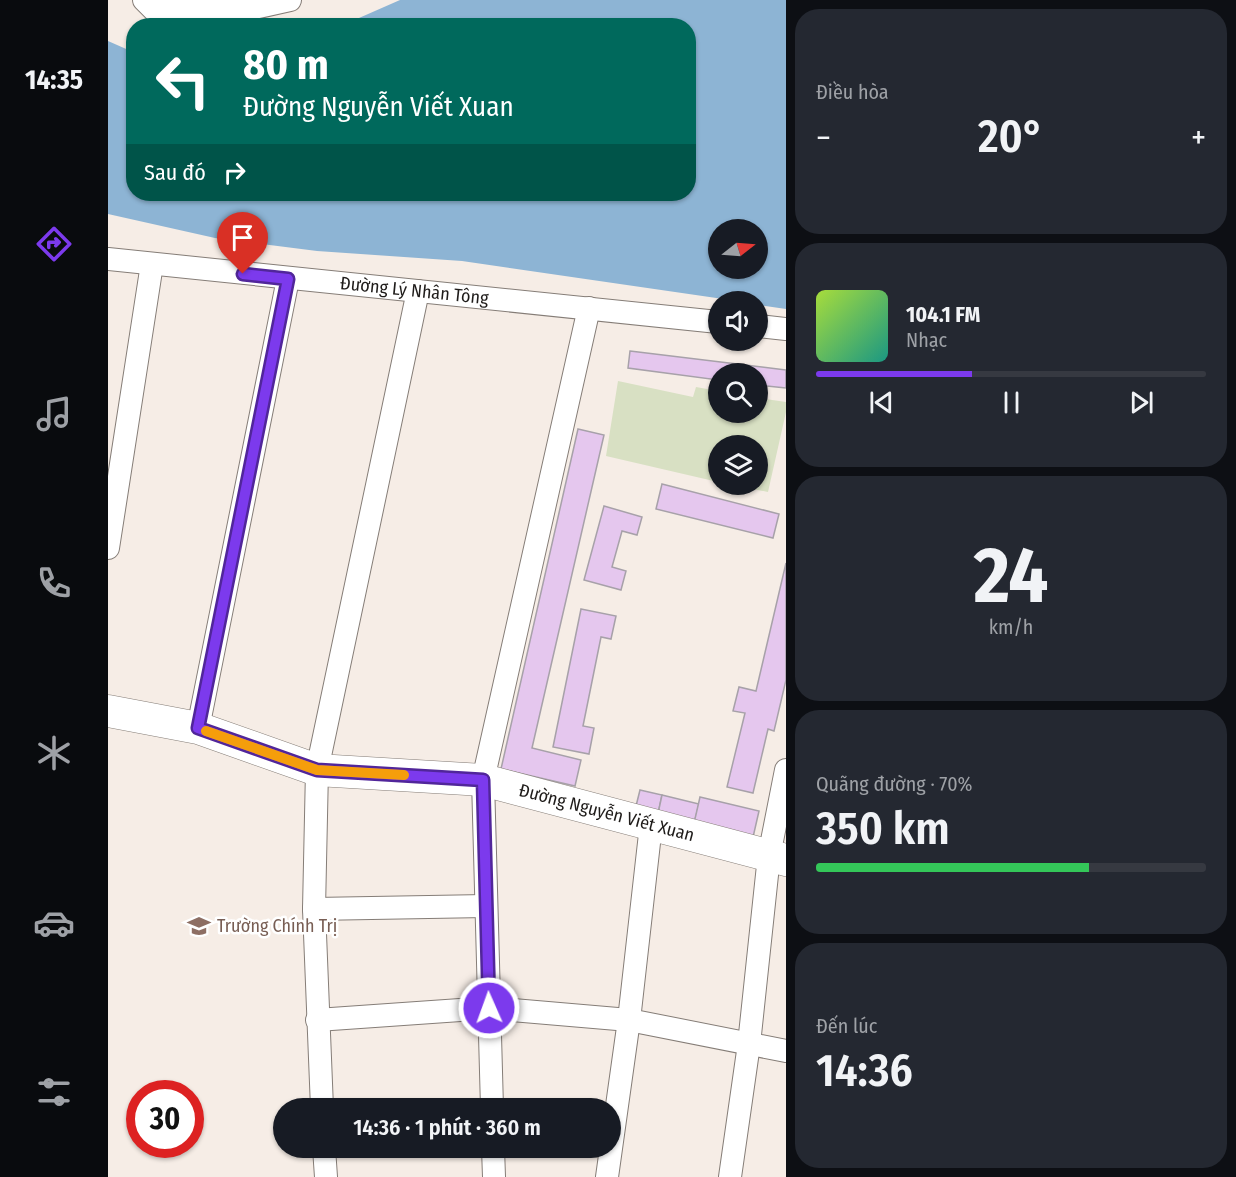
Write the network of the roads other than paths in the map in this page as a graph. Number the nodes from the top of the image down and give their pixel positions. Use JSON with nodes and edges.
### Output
{"nodes":[{"id":1,"x":144,"y":0,"type":"edge"},
{"id":2,"x":291,"y":0,"type":"edge"},
{"id":3,"x":108,"y":259,"type":"edge"},
{"id":4,"x":152,"y":264,"type":"junction"},
{"id":5,"x":288,"y":279,"type":"junction"},
{"id":6,"x":418,"y":291,"type":"junction"},
{"id":7,"x":589,"y":308,"type":"junction"},
{"id":8,"x":708,"y":321,"type":"edge"},
{"id":9,"x":768,"y":327,"type":"edge"},
{"id":10,"x":786,"y":329,"type":"edge"},
{"id":11,"x":108,"y":548,"type":"edge"},
{"id":12,"x":108,"y":711,"type":"edge"},
{"id":13,"x":198,"y":728,"type":"junction"},
{"id":14,"x":317,"y":770,"type":"junction"},
{"id":15,"x":786,"y":770,"type":"edge"},
{"id":16,"x":483,"y":780,"type":"junction"},
{"id":17,"x":651,"y":825,"type":"junction"},
{"id":18,"x":777,"y":858,"type":"edge"},
{"id":19,"x":486,"y":906,"type":"junction"},
{"id":20,"x":314,"y":909,"type":"junction"},
{"id":21,"x":489,"y":1008,"type":"junction"},
{"id":22,"x":317,"y":1020,"type":"junction"},
{"id":23,"x":629,"y":1020,"type":"junction"},
{"id":24,"x":749,"y":1044,"type":"junction"},
{"id":25,"x":786,"y":1051,"type":"edge"},
{"id":26,"x":321,"y":1098,"type":"edge"},
{"id":27,"x":492,"y":1098,"type":"edge"},
{"id":28,"x":325,"y":1158,"type":"edge"},
{"id":29,"x":493,"y":1158,"type":"edge"},
{"id":30,"x":326,"y":1177,"type":"edge"},
{"id":31,"x":494,"y":1177,"type":"edge"},
{"id":32,"x":608,"y":1177,"type":"edge"},
{"id":33,"x":729,"y":1177,"type":"edge"}],
"edges":[{"from":1,"to":2,"type":"street"},
{"from":3,"to":4,"type":"street","name":"Đường Lý Nhân Tông"},
{"from":4,"to":5,"type":"street","name":"Đường Lý Nhân Tông"},
{"from":4,"to":11,"type":"street"},
{"from":5,"to":6,"type":"street","name":"Đường Lý Nhân Tông"},
{"from":5,"to":13,"type":"street"},
{"from":6,"to":7,"type":"street","name":"Đường Lý Nhân Tông"},
{"from":6,"to":14,"type":"street"},
{"from":7,"to":8,"type":"street","name":"Đường Lý Nhân Tông"},
{"from":7,"to":16,"type":"street"},
{"from":9,"to":10,"type":"street"},
{"from":12,"to":13,"type":"street","name":"Đường Nguyễn Viết Xuan"},
{"from":13,"to":14,"type":"street","name":"Đường Nguyễn Viết Xuan"},
{"from":14,"to":16,"type":"street","name":"Đường Nguyễn Viết Xuan"},
{"from":14,"to":20,"type":"street"},
{"from":15,"to":18,"type":"street"},
{"from":16,"to":17,"type":"street","name":"Đường Nguyễn Viết Xuan"},
{"from":16,"to":19,"type":"street"},
{"from":17,"to":18,"type":"street","name":"Đường Nguyễn Viết Xuan"},
{"from":17,"to":23,"type":"street"},
{"from":18,"to":24,"type":"street"},
{"from":19,"to":20,"type":"street"},
{"from":19,"to":21,"type":"street"},
{"from":20,"to":22,"type":"street"},
{"from":21,"to":22,"type":"street"},
{"from":21,"to":23,"type":"street"},
{"from":21,"to":27,"type":"street"},
{"from":22,"to":26,"type":"street"},
{"from":23,"to":24,"type":"street"},
{"from":23,"to":32,"type":"street"},
{"from":24,"to":25,"type":"street"},
{"from":24,"to":33,"type":"street"},
{"from":28,"to":30,"type":"street"},
{"from":29,"to":31,"type":"street"}]}
